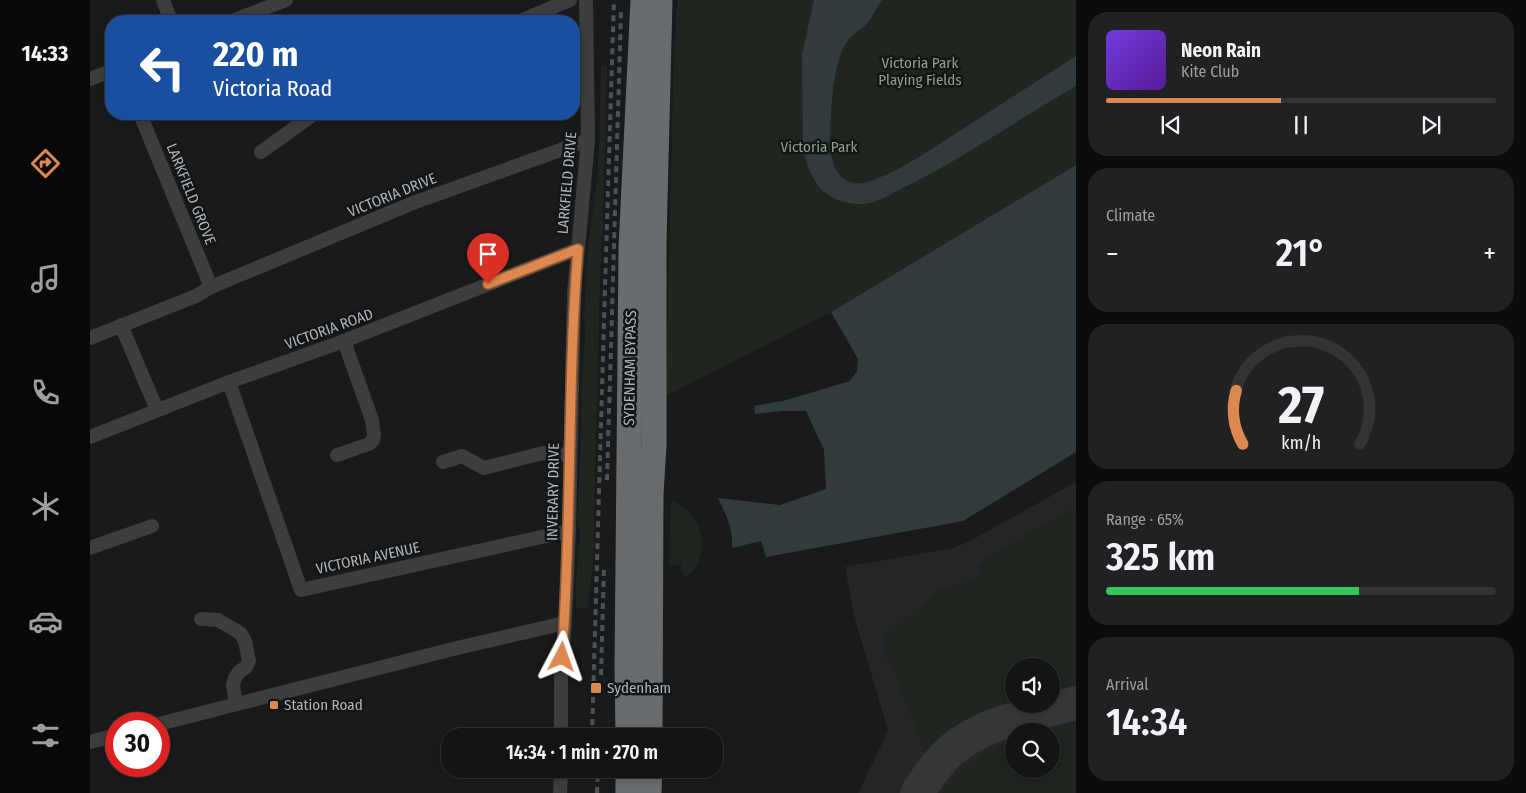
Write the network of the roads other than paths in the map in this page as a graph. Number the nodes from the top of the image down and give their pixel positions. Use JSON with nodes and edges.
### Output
{"nodes":[{"id":1,"x":163,"y":0,"type":"edge"},
{"id":2,"x":286,"y":0,"type":"edge"},
{"id":3,"x":570,"y":0,"type":"edge"},
{"id":4,"x":586,"y":0,"type":"edge"},
{"id":5,"x":643,"y":0,"type":"edge"},
{"id":6,"x":660,"y":0,"type":"edge"},
{"id":7,"x":169,"y":15,"type":"edge"},
{"id":8,"x":247,"y":15,"type":"edge"},
{"id":9,"x":534,"y":15,"type":"edge"},
{"id":10,"x":105,"y":73,"type":"edge"},
{"id":11,"x":90,"y":79,"type":"edge"},
{"id":12,"x":142,"y":120,"type":"edge"},
{"id":13,"x":306,"y":120,"type":"edge"},
{"id":14,"x":588,"y":140,"type":"junction"},
{"id":15,"x":261,"y":152,"type":"dead end"},
{"id":16,"x":578,"y":249,"type":"junction"},
{"id":17,"x":211,"y":287,"type":"junction"},
{"id":18,"x":121,"y":325,"type":"junction"},
{"id":19,"x":90,"y":338,"type":"edge"},
{"id":20,"x":344,"y":341,"type":"junction"},
{"id":21,"x":229,"y":382,"type":"junction"},
{"id":22,"x":157,"y":410,"type":"junction"},
{"id":23,"x":90,"y":437,"type":"edge"},
{"id":24,"x":337,"y":454,"type":"dead end"},
{"id":25,"x":570,"y":455,"type":"junction"},
{"id":26,"x":442,"y":462,"type":"dead end"},
{"id":27,"x":152,"y":526,"type":"dead end"},
{"id":28,"x":568,"y":531,"type":"junction"},
{"id":29,"x":90,"y":548,"type":"edge"},
{"id":30,"x":201,"y":619,"type":"dead end"},
{"id":31,"x":565,"y":623,"type":"junction"},
{"id":32,"x":236,"y":704,"type":"junction"},
{"id":33,"x":170,"y":721,"type":"edge"},
{"id":34,"x":561,"y":728,"type":"edge"},
{"id":35,"x":628,"y":728,"type":"edge"},
{"id":36,"x":650,"y":728,"type":"edge"},
{"id":37,"x":105,"y":738,"type":"edge"},
{"id":38,"x":90,"y":742,"type":"edge"},
{"id":39,"x":561,"y":778,"type":"edge"},
{"id":40,"x":628,"y":778,"type":"edge"},
{"id":41,"x":650,"y":778,"type":"edge"},
{"id":42,"x":560,"y":793,"type":"edge"},
{"id":43,"x":628,"y":793,"type":"edge"},
{"id":44,"x":649,"y":793,"type":"edge"}],
"edges":[{"from":1,"to":7,"type":"street"},
{"from":2,"to":8,"type":"street"},
{"from":3,"to":9,"type":"street"},
{"from":4,"to":14,"type":"street","name":"LARKFIELD DRIVE"},
{"from":5,"to":35,"type":"highway","name":"SYDENHAM BYPASS"},
{"from":6,"to":36,"type":"highway","name":"SYDENHAM BYPASS"},
{"from":10,"to":11,"type":"street"},
{"from":12,"to":17,"type":"street","name":"LARKFIELD GROVE"},
{"from":13,"to":15,"type":"street"},
{"from":14,"to":16,"type":"street","name":"LARKFIELD DRIVE"},
{"from":14,"to":17,"type":"street","name":"VICTORIA DRIVE"},
{"from":16,"to":20,"type":"street","name":"VICTORIA ROAD"},
{"from":16,"to":25,"type":"street","name":"INVERARY DRIVE"},
{"from":17,"to":18,"type":"street","name":"VICTORIA DRIVE"},
{"from":18,"to":19,"type":"street","name":"VICTORIA DRIVE"},
{"from":18,"to":22,"type":"street"},
{"from":20,"to":21,"type":"street","name":"VICTORIA ROAD"},
{"from":20,"to":24,"type":"street"},
{"from":21,"to":22,"type":"street","name":"VICTORIA ROAD"},
{"from":21,"to":28,"type":"street","name":"VICTORIA AVENUE"},
{"from":22,"to":23,"type":"street","name":"VICTORIA ROAD"},
{"from":25,"to":26,"type":"street"},
{"from":25,"to":28,"type":"street","name":"INVERARY DRIVE"},
{"from":27,"to":29,"type":"street"},
{"from":28,"to":31,"type":"street","name":"INVERARY DRIVE"},
{"from":30,"to":32,"type":"street"},
{"from":31,"to":32,"type":"street"},
{"from":31,"to":34,"type":"street","name":"INVERARY DRIVE"},
{"from":32,"to":33,"type":"street"},
{"from":37,"to":38,"type":"street"},
{"from":39,"to":42,"type":"street"},
{"from":40,"to":43,"type":"highway"},
{"from":41,"to":44,"type":"highway"}]}
